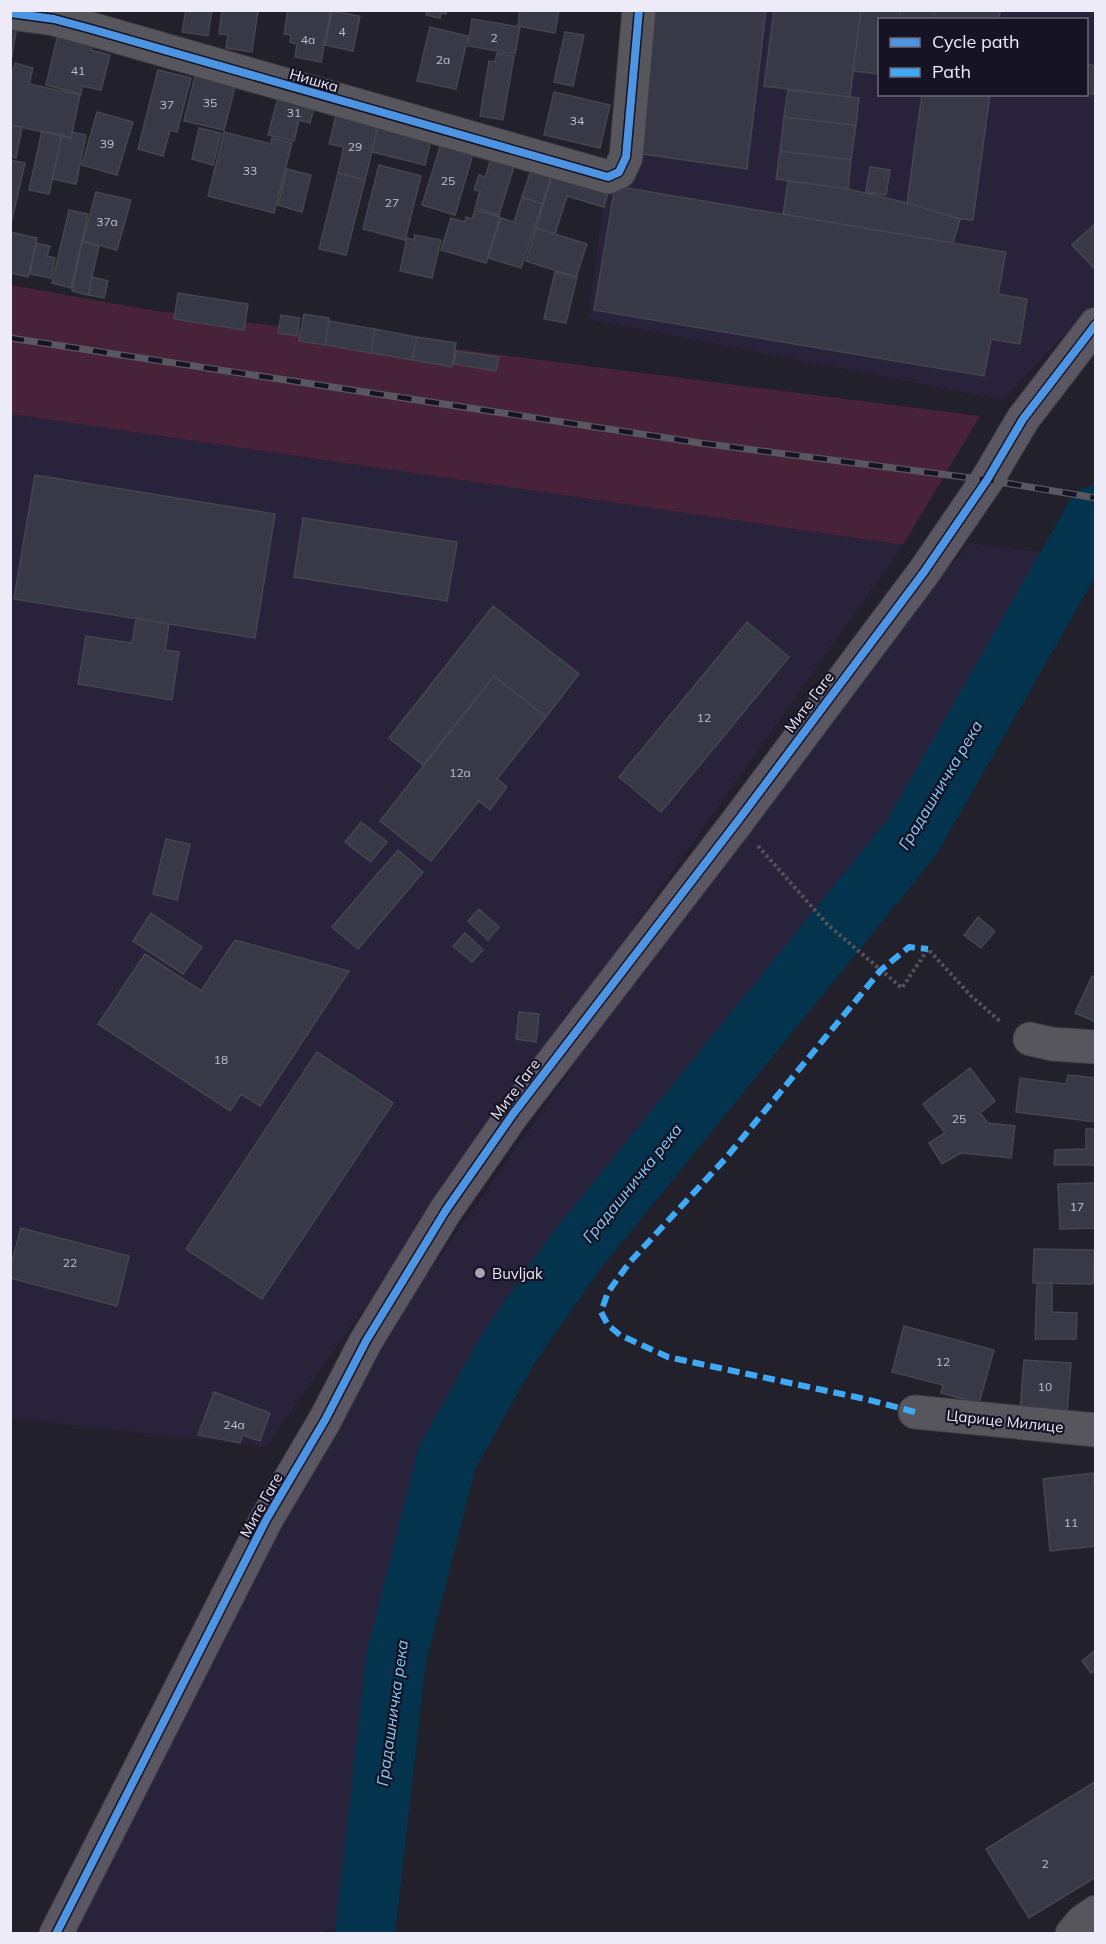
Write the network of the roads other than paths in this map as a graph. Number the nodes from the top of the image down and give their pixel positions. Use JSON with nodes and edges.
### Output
{"nodes":[{"id":1,"x":639,"y":10,"type":"edge"},
{"id":2,"x":10,"y":13,"type":"edge"},
{"id":3,"x":1095,"y":324,"type":"edge"},
{"id":4,"x":1030,"y":1039,"type":"road end"},
{"id":5,"x":1095,"y":1047,"type":"edge"},
{"id":6,"x":915,"y":1412,"type":"dead end"},
{"id":7,"x":1095,"y":1430,"type":"edge"},
{"id":8,"x":1095,"y":1912,"type":"edge"},
{"id":9,"x":56,"y":1934,"type":"edge"},
{"id":10,"x":1072,"y":1934,"type":"edge"}],
"edges":[{"from":1,"to":2,"type":"street","name":"Нишка"},
{"from":3,"to":9,"type":"main road","name":"Мите Гаге"},
{"from":4,"to":5,"type":"street"},
{"from":6,"to":7,"type":"street","name":"Царице Милице"},
{"from":8,"to":10,"type":"street"}]}
